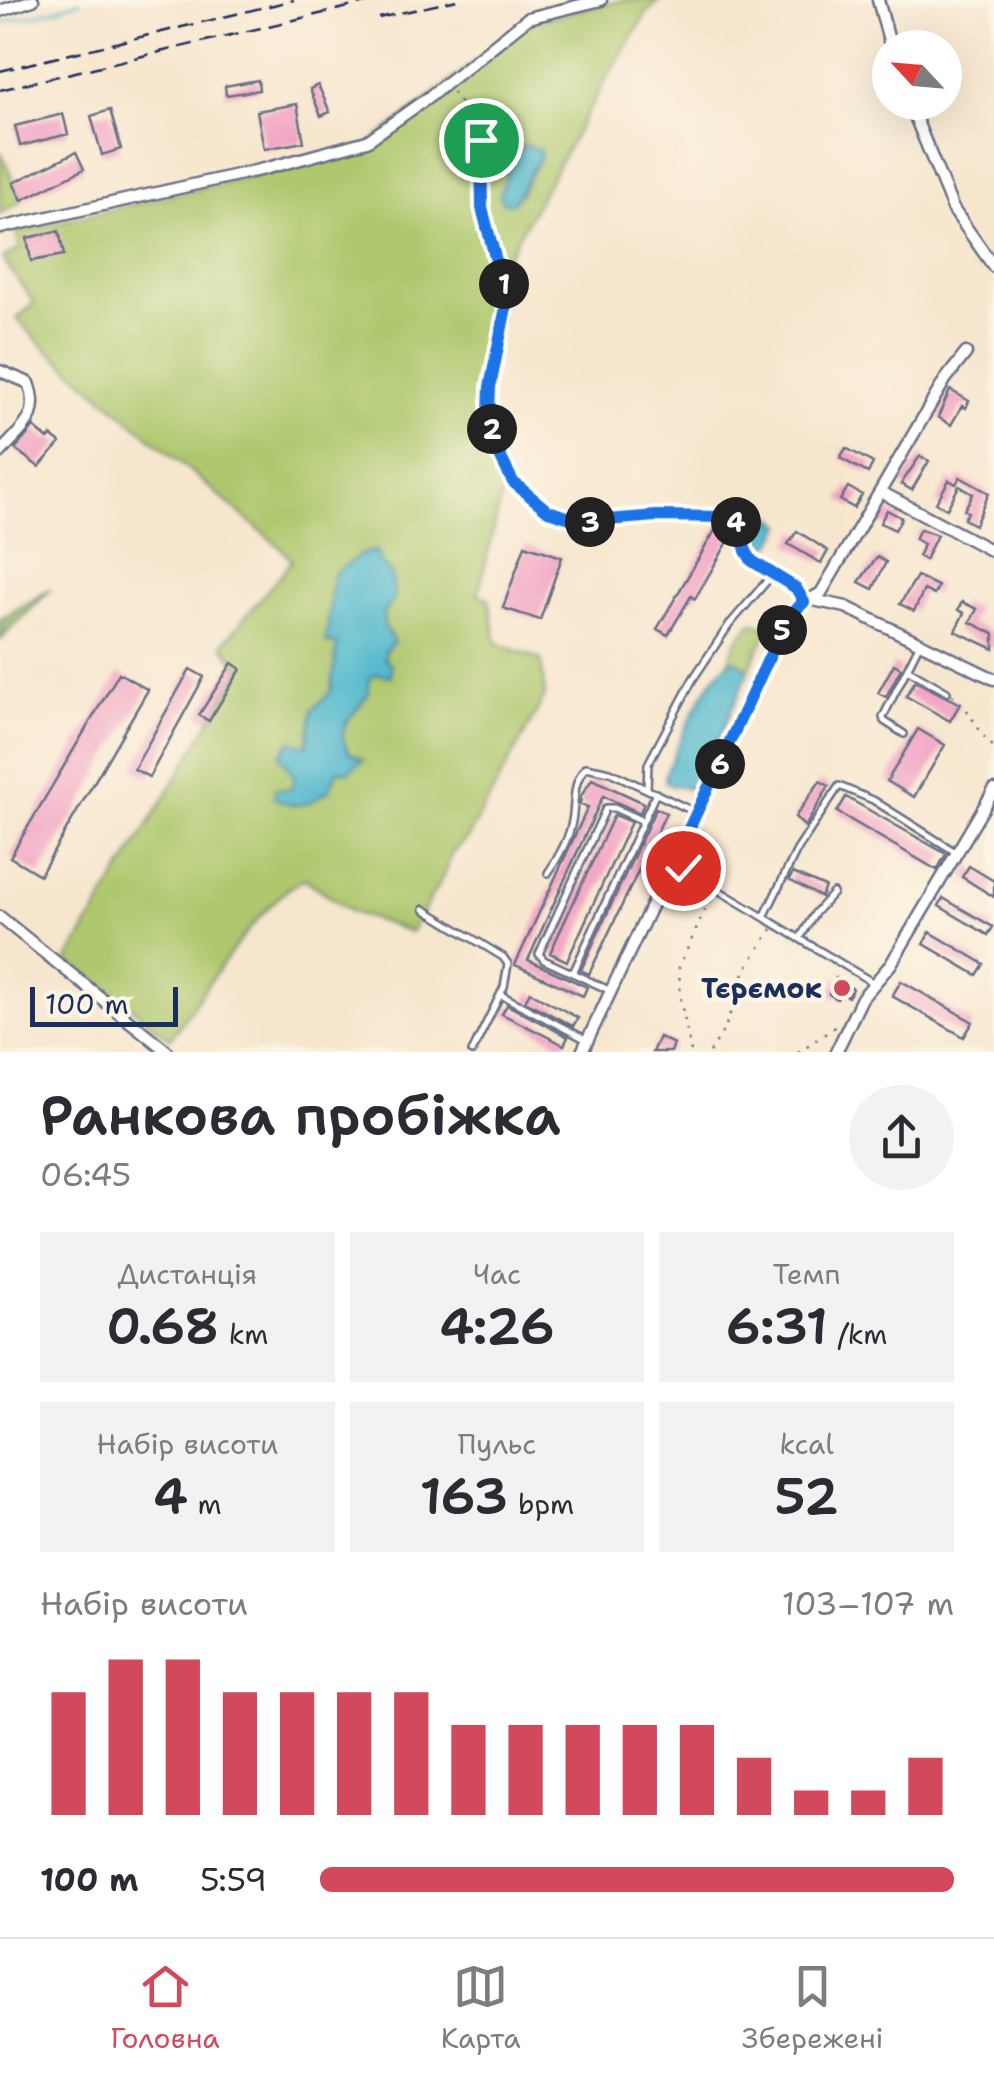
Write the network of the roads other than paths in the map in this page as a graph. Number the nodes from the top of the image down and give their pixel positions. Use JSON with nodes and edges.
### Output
{"nodes":[{"id":1,"x":33,"y":0,"type":"edge"},
{"id":2,"x":601,"y":0,"type":"edge"},
{"id":3,"x":878,"y":0,"type":"edge"},
{"id":4,"x":0,"y":12,"type":"edge"},
{"id":5,"x":886,"y":30,"type":"edge"},
{"id":6,"x":916,"y":120,"type":"edge"},
{"id":7,"x":0,"y":228,"type":"edge"},
{"id":8,"x":994,"y":267,"type":"edge"},
{"id":9,"x":966,"y":352,"type":"dead end"},
{"id":10,"x":0,"y":371,"type":"edge"},
{"id":11,"x":0,"y":452,"type":"edge"},
{"id":12,"x":880,"y":492,"type":"junction"},
{"id":13,"x":994,"y":552,"type":"edge"},
{"id":14,"x":809,"y":601,"type":"junction"},
{"id":15,"x":920,"y":643,"type":"junction"},
{"id":16,"x":907,"y":669,"type":"junction"},
{"id":17,"x":994,"y":679,"type":"edge"},
{"id":18,"x":947,"y":692,"type":"road end"},
{"id":19,"x":904,"y":734,"type":"dead end"},
{"id":20,"x":647,"y":789,"type":"junction"},
{"id":21,"x":993,"y":792,"type":"edge"},
{"id":22,"x":656,"y":793,"type":"junction"},
{"id":23,"x":698,"y":813,"type":"junction"},
{"id":24,"x":643,"y":821,"type":"junction"},
{"id":25,"x":957,"y":853,"type":"junction"},
{"id":26,"x":673,"y":863,"type":"junction"},
{"id":27,"x":548,"y":873,"type":"dead end"},
{"id":28,"x":833,"y":893,"type":"dead end"},
{"id":29,"x":424,"y":909,"type":"dead end"},
{"id":30,"x":764,"y":917,"type":"junction"},
{"id":31,"x":0,"y":918,"type":"edge"},
{"id":32,"x":800,"y":938,"type":"junction"},
{"id":33,"x":573,"y":973,"type":"junction"},
{"id":34,"x":873,"y":983,"type":"junction"},
{"id":35,"x":612,"y":991,"type":"junction"},
{"id":36,"x":501,"y":995,"type":"junction"},
{"id":37,"x":584,"y":1046,"type":"edge"},
{"id":38,"x":162,"y":1050,"type":"edge"},
{"id":39,"x":472,"y":1052,"type":"edge"},
{"id":40,"x":836,"y":1052,"type":"edge"}],
"edges":[{"from":1,"to":4,"type":"street"},
{"from":2,"to":7,"type":"street"},
{"from":3,"to":5,"type":"street"},
{"from":6,"to":8,"type":"street"},
{"from":9,"to":12,"type":"street"},
{"from":10,"to":11,"type":"street"},
{"from":12,"to":13,"type":"street"},
{"from":12,"to":14,"type":"street"},
{"from":14,"to":15,"type":"street"},
{"from":14,"to":20,"type":"lane"},
{"from":14,"to":23,"type":"street"},
{"from":15,"to":16,"type":"lane"},
{"from":15,"to":17,"type":"street"},
{"from":16,"to":18,"type":"lane"},
{"from":16,"to":19,"type":"lane"},
{"from":20,"to":22,"type":"lane"},
{"from":20,"to":27,"type":"lane"},
{"from":21,"to":25,"type":"street"},
{"from":22,"to":23,"type":"lane"},
{"from":22,"to":24,"type":"lane"},
{"from":23,"to":26,"type":"street"},
{"from":24,"to":33,"type":"lane"},
{"from":24,"to":33,"type":"lane"},
{"from":25,"to":30,"type":"lane"},
{"from":25,"to":34,"type":"street"},
{"from":26,"to":30,"type":"lane"},
{"from":26,"to":35,"type":"street"},
{"from":28,"to":32,"type":"lane"},
{"from":29,"to":36,"type":"lane"},
{"from":30,"to":32,"type":"lane"},
{"from":31,"to":38,"type":"street"},
{"from":32,"to":34,"type":"lane"},
{"from":33,"to":35,"type":"lane"},
{"from":34,"to":40,"type":"street"},
{"from":35,"to":37,"type":"street"},
{"from":36,"to":37,"type":"lane"},
{"from":36,"to":39,"type":"lane"}]}
